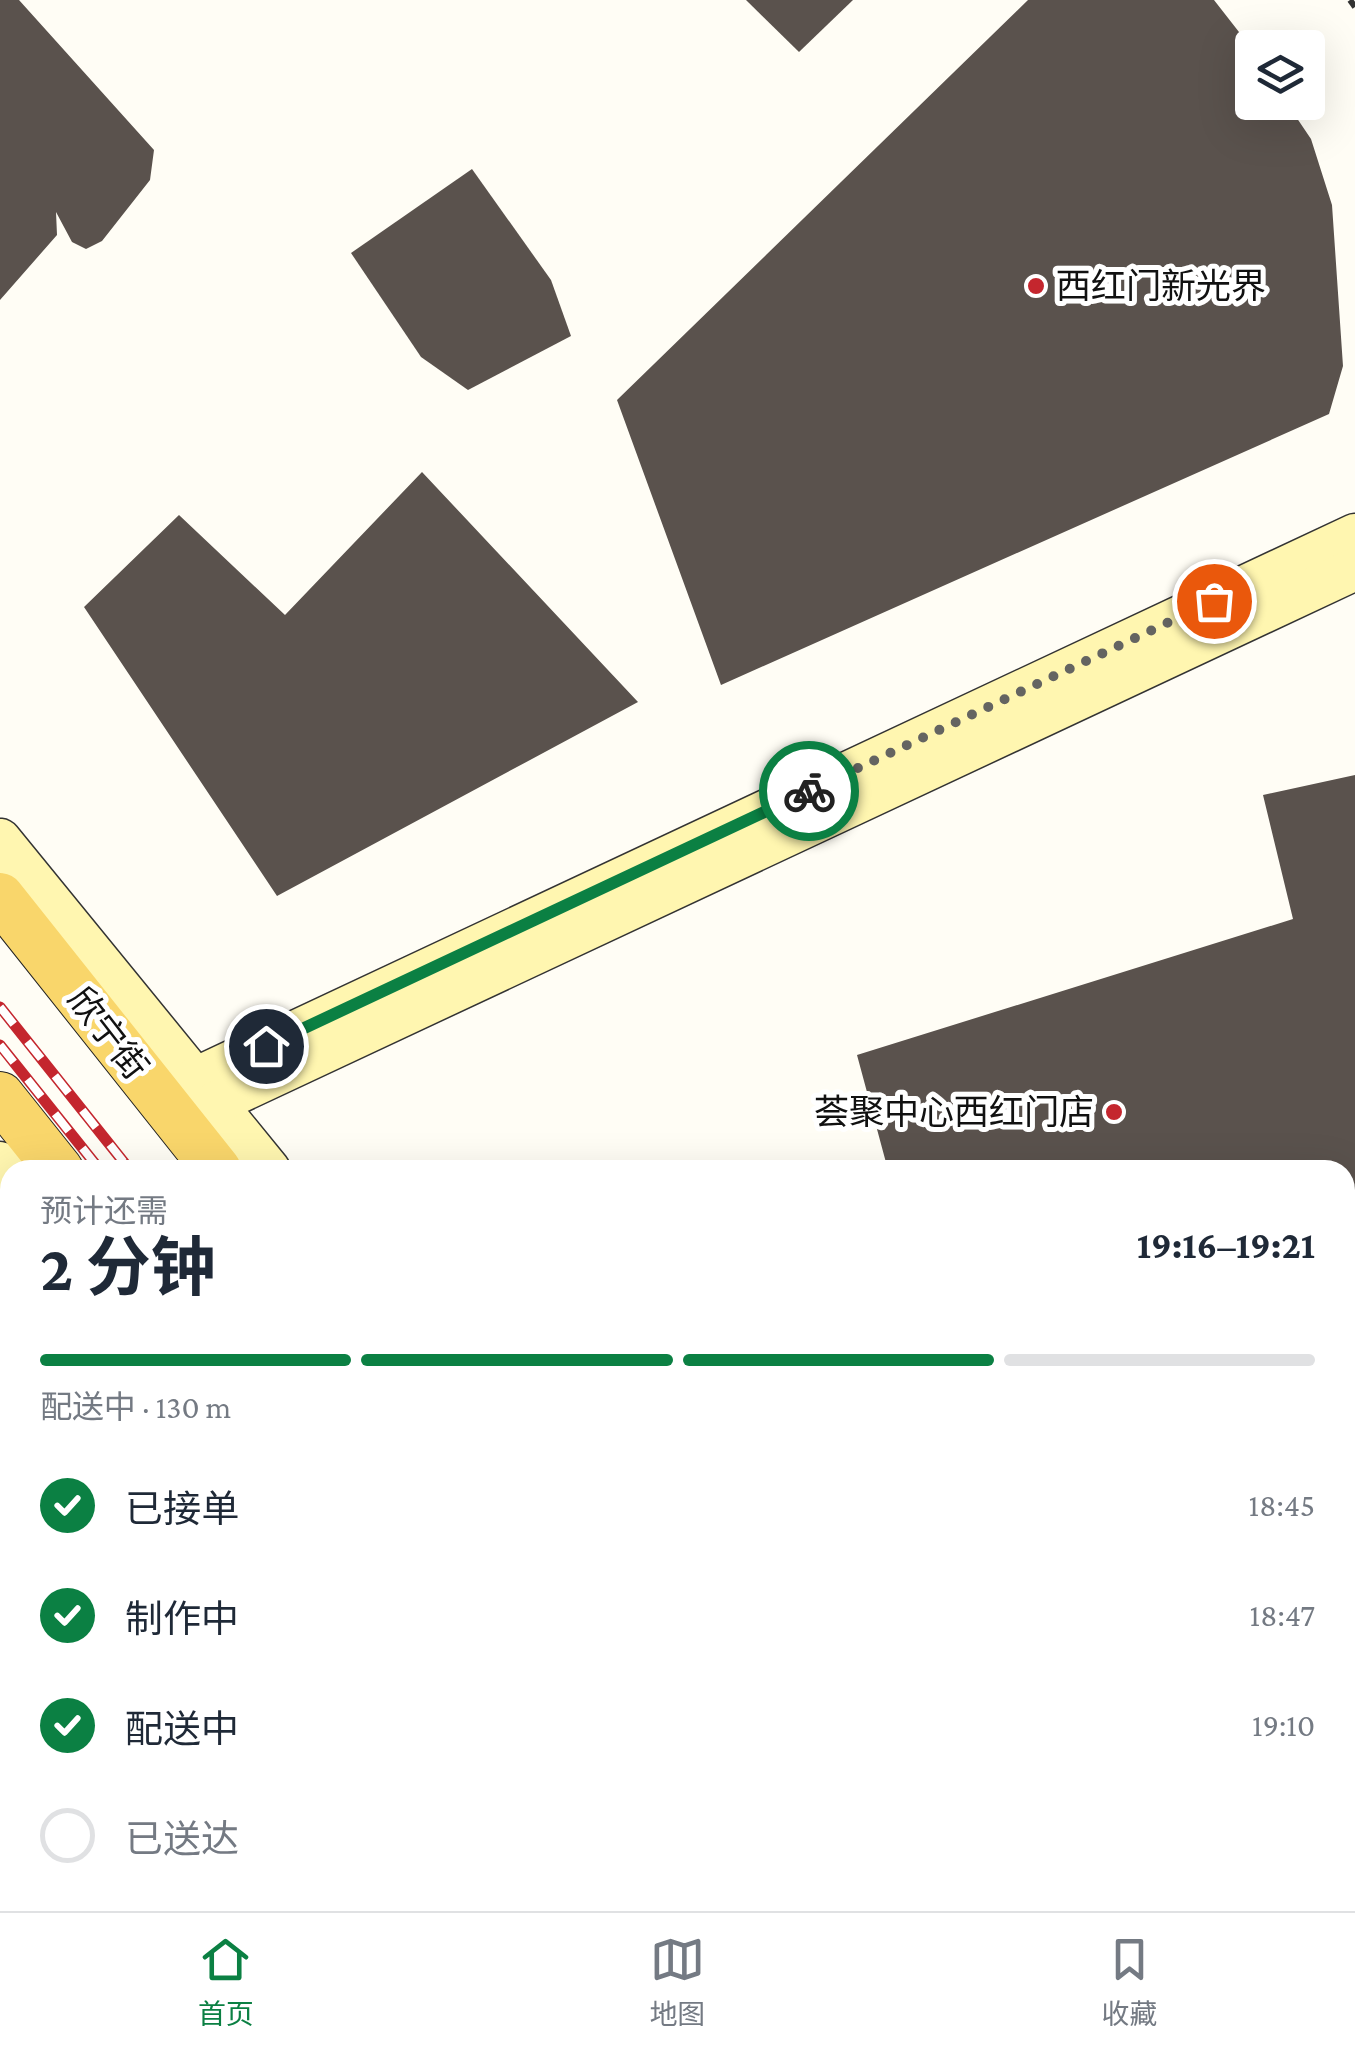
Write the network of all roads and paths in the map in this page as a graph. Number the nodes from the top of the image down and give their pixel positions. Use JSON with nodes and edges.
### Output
{"nodes":[{"id":1,"x":1350,"y":0,"type":"edge"},
{"id":2,"x":1355,"y":7,"type":"edge"},
{"id":3,"x":1355,"y":535,"type":"edge"},
{"id":4,"x":1355,"y":569,"type":"edge"},
{"id":5,"x":0,"y":840,"type":"edge"},
{"id":6,"x":0,"y":897,"type":"edge"},
{"id":7,"x":205,"y":1091,"type":"junction"},
{"id":8,"x":0,"y":1096,"type":"edge"},
{"id":9,"x":51,"y":1160,"type":"edge"},
{"id":10,"x":208,"y":1160,"type":"edge"},
{"id":11,"x":261,"y":1160,"type":"edge"}],
"edges":[{"from":1,"to":2,"type":"path"},
{"from":3,"to":7,"type":"street"},
{"from":4,"to":7,"type":"street"},
{"from":5,"to":7,"type":"street"},
{"from":6,"to":10,"type":"main road","name":"欣宁街"},
{"from":7,"to":11,"type":"street"},
{"from":8,"to":9,"type":"main road"}]}
